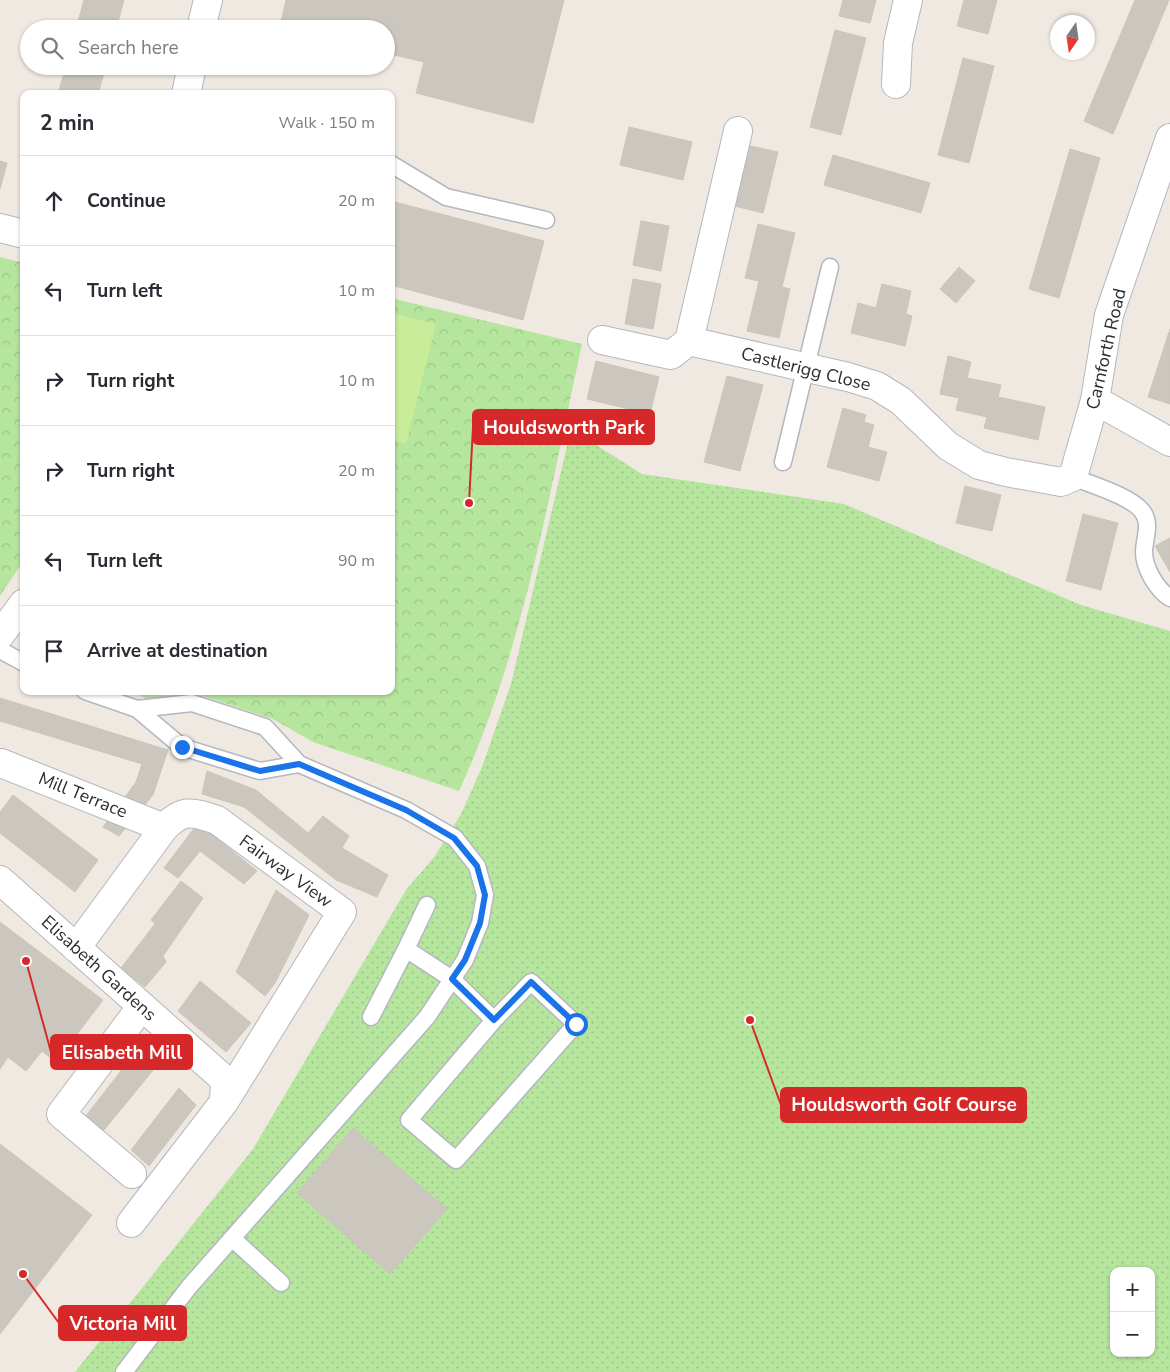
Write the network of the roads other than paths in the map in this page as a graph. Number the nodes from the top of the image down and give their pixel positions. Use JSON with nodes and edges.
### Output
{"nodes":[{"id":1,"x":208,"y":0,"type":"edge"},
{"id":2,"x":908,"y":0,"type":"edge"},
{"id":3,"x":203,"y":20,"type":"edge"},
{"id":4,"x":896,"y":84,"type":"dead end"},
{"id":5,"x":738,"y":131,"type":"dead end"},
{"id":6,"x":1170,"y":138,"type":"edge"},
{"id":7,"x":395,"y":166,"type":"edge"},
{"id":8,"x":546,"y":220,"type":"dead end"},
{"id":9,"x":0,"y":228,"type":"edge"},
{"id":10,"x":20,"y":233,"type":"edge"},
{"id":11,"x":830,"y":267,"type":"dead end"},
{"id":12,"x":602,"y":340,"type":"dead end"},
{"id":13,"x":689,"y":341,"type":"junction"},
{"id":14,"x":806,"y":368,"type":"junction"},
{"id":15,"x":1096,"y":400,"type":"junction"},
{"id":16,"x":1170,"y":442,"type":"edge"},
{"id":17,"x":783,"y":462,"type":"dead end"},
{"id":18,"x":1074,"y":477,"type":"junction"},
{"id":19,"x":1170,"y":598,"type":"edge"},
{"id":20,"x":20,"y":608,"type":"edge"},
{"id":21,"x":0,"y":635,"type":"edge"},
{"id":22,"x":0,"y":650,"type":"edge"},
{"id":23,"x":20,"y":661,"type":"edge"},
{"id":24,"x":97,"y":695,"type":"edge"},
{"id":25,"x":137,"y":709,"type":"junction"},
{"id":26,"x":2,"y":763,"type":"dead end"},
{"id":27,"x":299,"y":764,"type":"junction"},
{"id":28,"x":164,"y":828,"type":"junction"},
{"id":29,"x":0,"y":880,"type":"edge"},
{"id":30,"x":427,"y":906,"type":"dead end"},
{"id":31,"x":76,"y":948,"type":"junction"},
{"id":32,"x":406,"y":949,"type":"junction"},
{"id":33,"x":452,"y":979,"type":"junction"},
{"id":34,"x":142,"y":1006,"type":"junction"},
{"id":35,"x":371,"y":1017,"type":"dead end"},
{"id":36,"x":494,"y":1020,"type":"junction"},
{"id":37,"x":224,"y":1102,"type":"junction"},
{"id":38,"x":132,"y":1174,"type":"dead end"},
{"id":39,"x":131,"y":1223,"type":"dead end"},
{"id":40,"x":232,"y":1238,"type":"junction"},
{"id":41,"x":281,"y":1283,"type":"dead end"},
{"id":42,"x":124,"y":1372,"type":"edge"}],
"edges":[{"from":1,"to":3,"type":"street"},
{"from":2,"to":4,"type":"street"},
{"from":5,"to":13,"type":"street"},
{"from":6,"to":15,"type":"street","name":"Carnforth Road"},
{"from":7,"to":8,"type":"lane"},
{"from":9,"to":10,"type":"street"},
{"from":11,"to":14,"type":"lane"},
{"from":12,"to":13,"type":"street"},
{"from":13,"to":14,"type":"street","name":"Castlerigg Close"},
{"from":14,"to":17,"type":"lane"},
{"from":14,"to":18,"type":"street","name":"Castlerigg Close"},
{"from":15,"to":16,"type":"street"},
{"from":15,"to":18,"type":"street","name":"Carnforth Road"},
{"from":18,"to":19,"type":"lane"},
{"from":20,"to":21,"type":"street"},
{"from":22,"to":23,"type":"lane"},
{"from":24,"to":25,"type":"lane"},
{"from":25,"to":27,"type":"lane"},
{"from":25,"to":27,"type":"lane"},
{"from":26,"to":28,"type":"street","name":"Mill Terrace"},
{"from":27,"to":33,"type":"lane"},
{"from":28,"to":31,"type":"street","name":"Fairway View"},
{"from":28,"to":37,"type":"street","name":"Fairway View"},
{"from":29,"to":31,"type":"street","name":"Elisabeth Gardens"},
{"from":30,"to":32,"type":"lane"},
{"from":31,"to":34,"type":"street","name":"Elisabeth Gardens"},
{"from":32,"to":33,"type":"lane"},
{"from":32,"to":35,"type":"lane"},
{"from":33,"to":36,"type":"lane"},
{"from":33,"to":40,"type":"lane"},
{"from":34,"to":37,"type":"street","name":"Elisabeth Gardens"},
{"from":34,"to":38,"type":"street"},
{"from":36,"to":36,"type":"lane"},
{"from":37,"to":39,"type":"street"},
{"from":40,"to":41,"type":"lane"},
{"from":40,"to":42,"type":"lane"}]}
